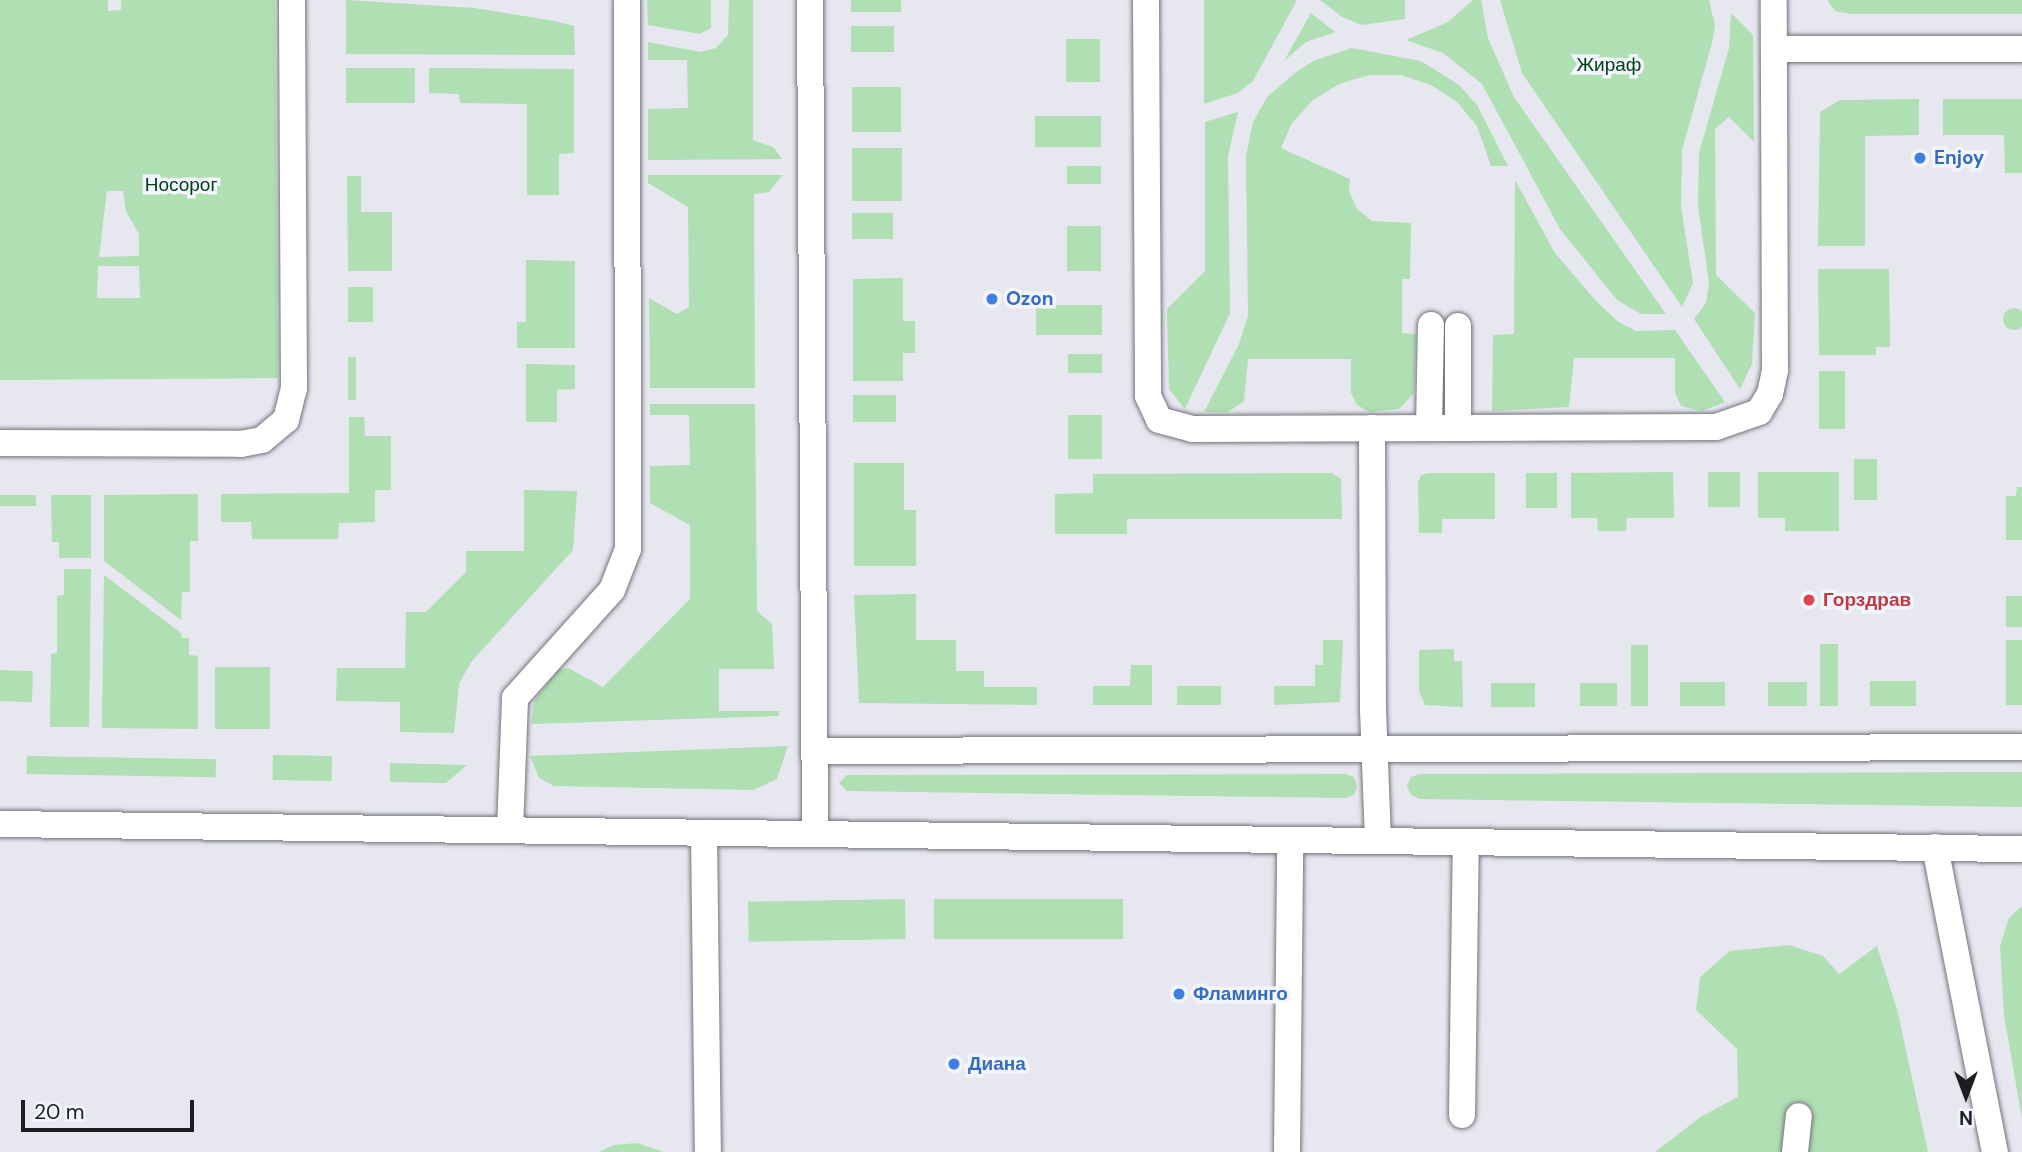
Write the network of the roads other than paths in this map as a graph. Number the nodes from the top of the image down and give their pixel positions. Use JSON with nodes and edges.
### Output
{"nodes":[{"id":1,"x":292,"y":0,"type":"edge"},
{"id":2,"x":627,"y":0,"type":"edge"},
{"id":3,"x":810,"y":0,"type":"edge"},
{"id":4,"x":1146,"y":0,"type":"edge"},
{"id":5,"x":1774,"y":0,"type":"edge"},
{"id":6,"x":1773,"y":49,"type":"junction"},
{"id":7,"x":2022,"y":49,"type":"edge"},
{"id":8,"x":1431,"y":325,"type":"dead end"},
{"id":9,"x":1458,"y":326,"type":"dead end"},
{"id":10,"x":1372,"y":428,"type":"junction"},
{"id":11,"x":1429,"y":428,"type":"junction"},
{"id":12,"x":1458,"y":428,"type":"junction"},
{"id":13,"x":0,"y":443,"type":"edge"},
{"id":14,"x":2022,"y":747,"type":"edge"},
{"id":15,"x":1375,"y":749,"type":"junction"},
{"id":16,"x":815,"y":751,"type":"junction"},
{"id":17,"x":0,"y":824,"type":"edge"},
{"id":18,"x":510,"y":830,"type":"junction"},
{"id":19,"x":704,"y":833,"type":"junction"},
{"id":20,"x":815,"y":834,"type":"junction"},
{"id":21,"x":1290,"y":840,"type":"junction"},
{"id":22,"x":1378,"y":841,"type":"junction"},
{"id":23,"x":1466,"y":842,"type":"junction"},
{"id":24,"x":1935,"y":847,"type":"junction"},
{"id":25,"x":2022,"y":849,"type":"edge"},
{"id":26,"x":1462,"y":1115,"type":"dead end"},
{"id":27,"x":1799,"y":1116,"type":"dead end"},
{"id":28,"x":708,"y":1152,"type":"edge"},
{"id":29,"x":1287,"y":1152,"type":"edge"},
{"id":30,"x":1795,"y":1152,"type":"edge"},
{"id":31,"x":1995,"y":1152,"type":"edge"}],
"edges":[{"from":1,"to":13,"type":"lane"},
{"from":2,"to":18,"type":"lane"},
{"from":3,"to":16,"type":"lane"},
{"from":4,"to":10,"type":"lane"},
{"from":5,"to":6,"type":"lane"},
{"from":6,"to":7,"type":"lane"},
{"from":6,"to":12,"type":"lane"},
{"from":8,"to":11,"type":"lane"},
{"from":9,"to":12,"type":"lane"},
{"from":10,"to":11,"type":"lane"},
{"from":10,"to":15,"type":"lane"},
{"from":11,"to":12,"type":"lane"},
{"from":14,"to":15,"type":"lane"},
{"from":15,"to":16,"type":"lane"},
{"from":15,"to":22,"type":"lane"},
{"from":16,"to":20,"type":"lane"},
{"from":17,"to":18,"type":"lane"},
{"from":18,"to":19,"type":"lane"},
{"from":19,"to":20,"type":"lane"},
{"from":19,"to":28,"type":"lane"},
{"from":20,"to":21,"type":"lane"},
{"from":21,"to":22,"type":"lane"},
{"from":21,"to":29,"type":"lane"},
{"from":22,"to":23,"type":"lane"},
{"from":23,"to":24,"type":"lane"},
{"from":23,"to":26,"type":"lane"},
{"from":24,"to":25,"type":"lane"},
{"from":24,"to":31,"type":"lane"},
{"from":27,"to":30,"type":"lane"}]}
